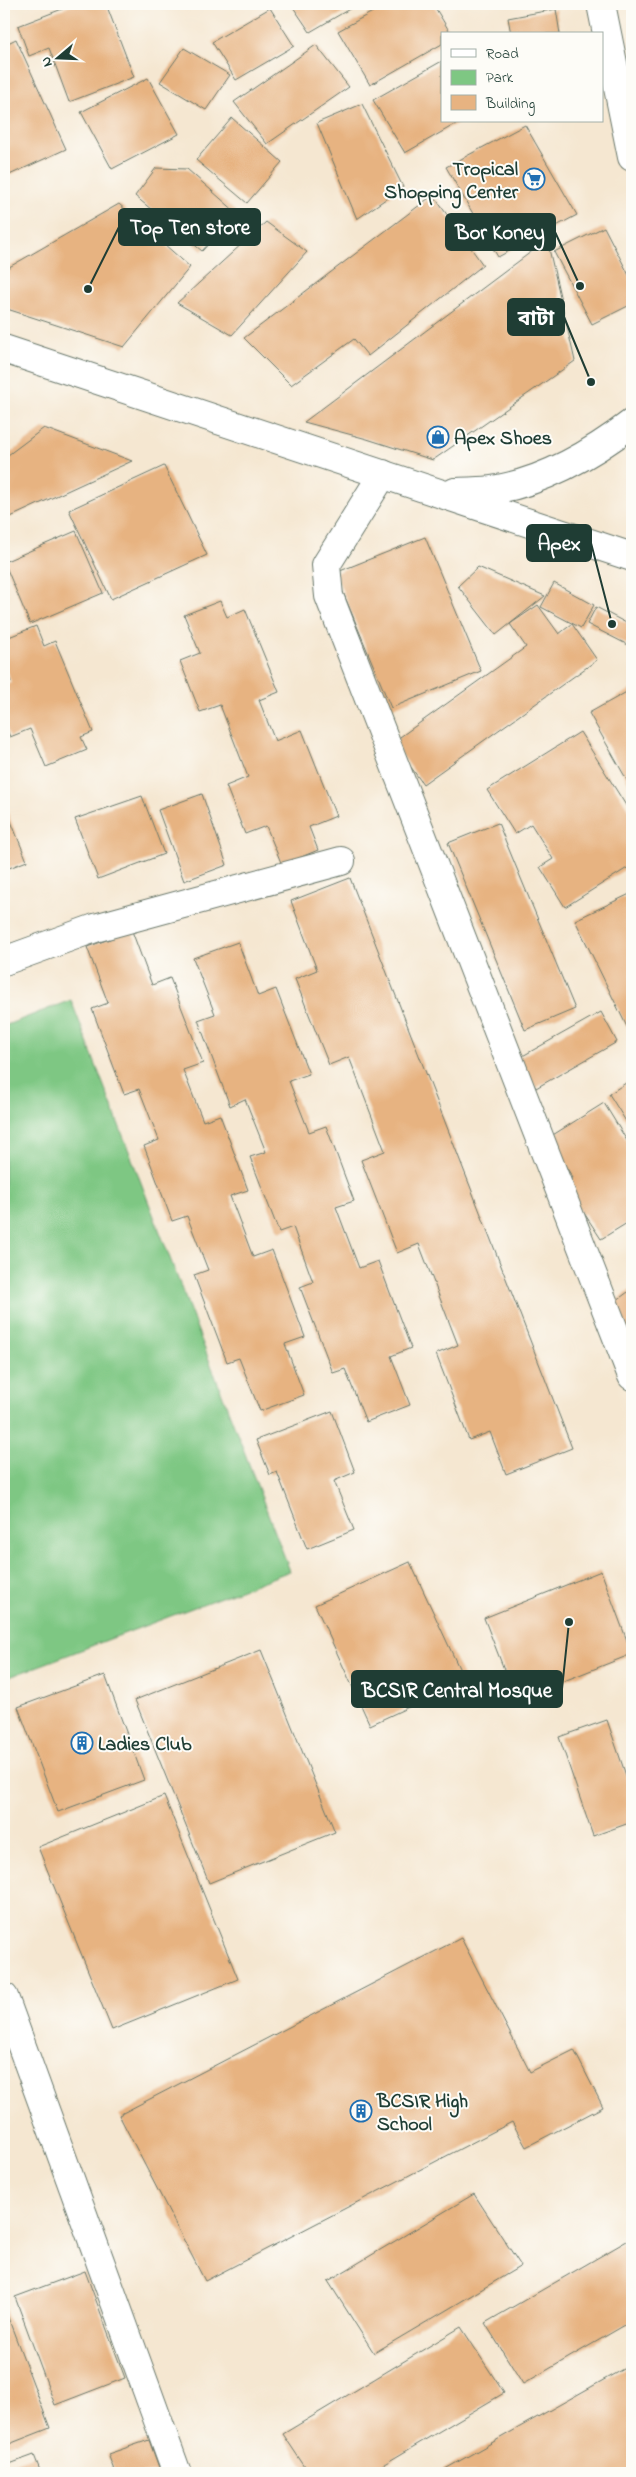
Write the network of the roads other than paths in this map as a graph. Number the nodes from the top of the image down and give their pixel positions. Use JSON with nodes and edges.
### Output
{"nodes":[{"id":1,"x":602,"y":4,"type":"edge"},
{"id":2,"x":632,"y":157,"type":"edge"},
{"id":3,"x":4,"y":349,"type":"edge"},
{"id":4,"x":632,"y":423,"type":"edge"},
{"id":5,"x":383,"y":474,"type":"junction"},
{"id":6,"x":441,"y":493,"type":"junction"},
{"id":7,"x":632,"y":557,"type":"edge"},
{"id":8,"x":341,"y":860,"type":"dead end"},
{"id":9,"x":4,"y":962,"type":"edge"},
{"id":10,"x":632,"y":1376,"type":"edge"},
{"id":11,"x":4,"y":1997,"type":"edge"},
{"id":12,"x":177,"y":2473,"type":"edge"}],
"edges":[{"from":1,"to":2,"type":"main road"},
{"from":3,"to":5,"type":"main road"},
{"from":4,"to":6,"type":"main road"},
{"from":5,"to":6,"type":"main road"},
{"from":5,"to":10,"type":"main road"},
{"from":6,"to":7,"type":"main road"},
{"from":8,"to":9,"type":"main road"},
{"from":11,"to":12,"type":"main road"}]}
